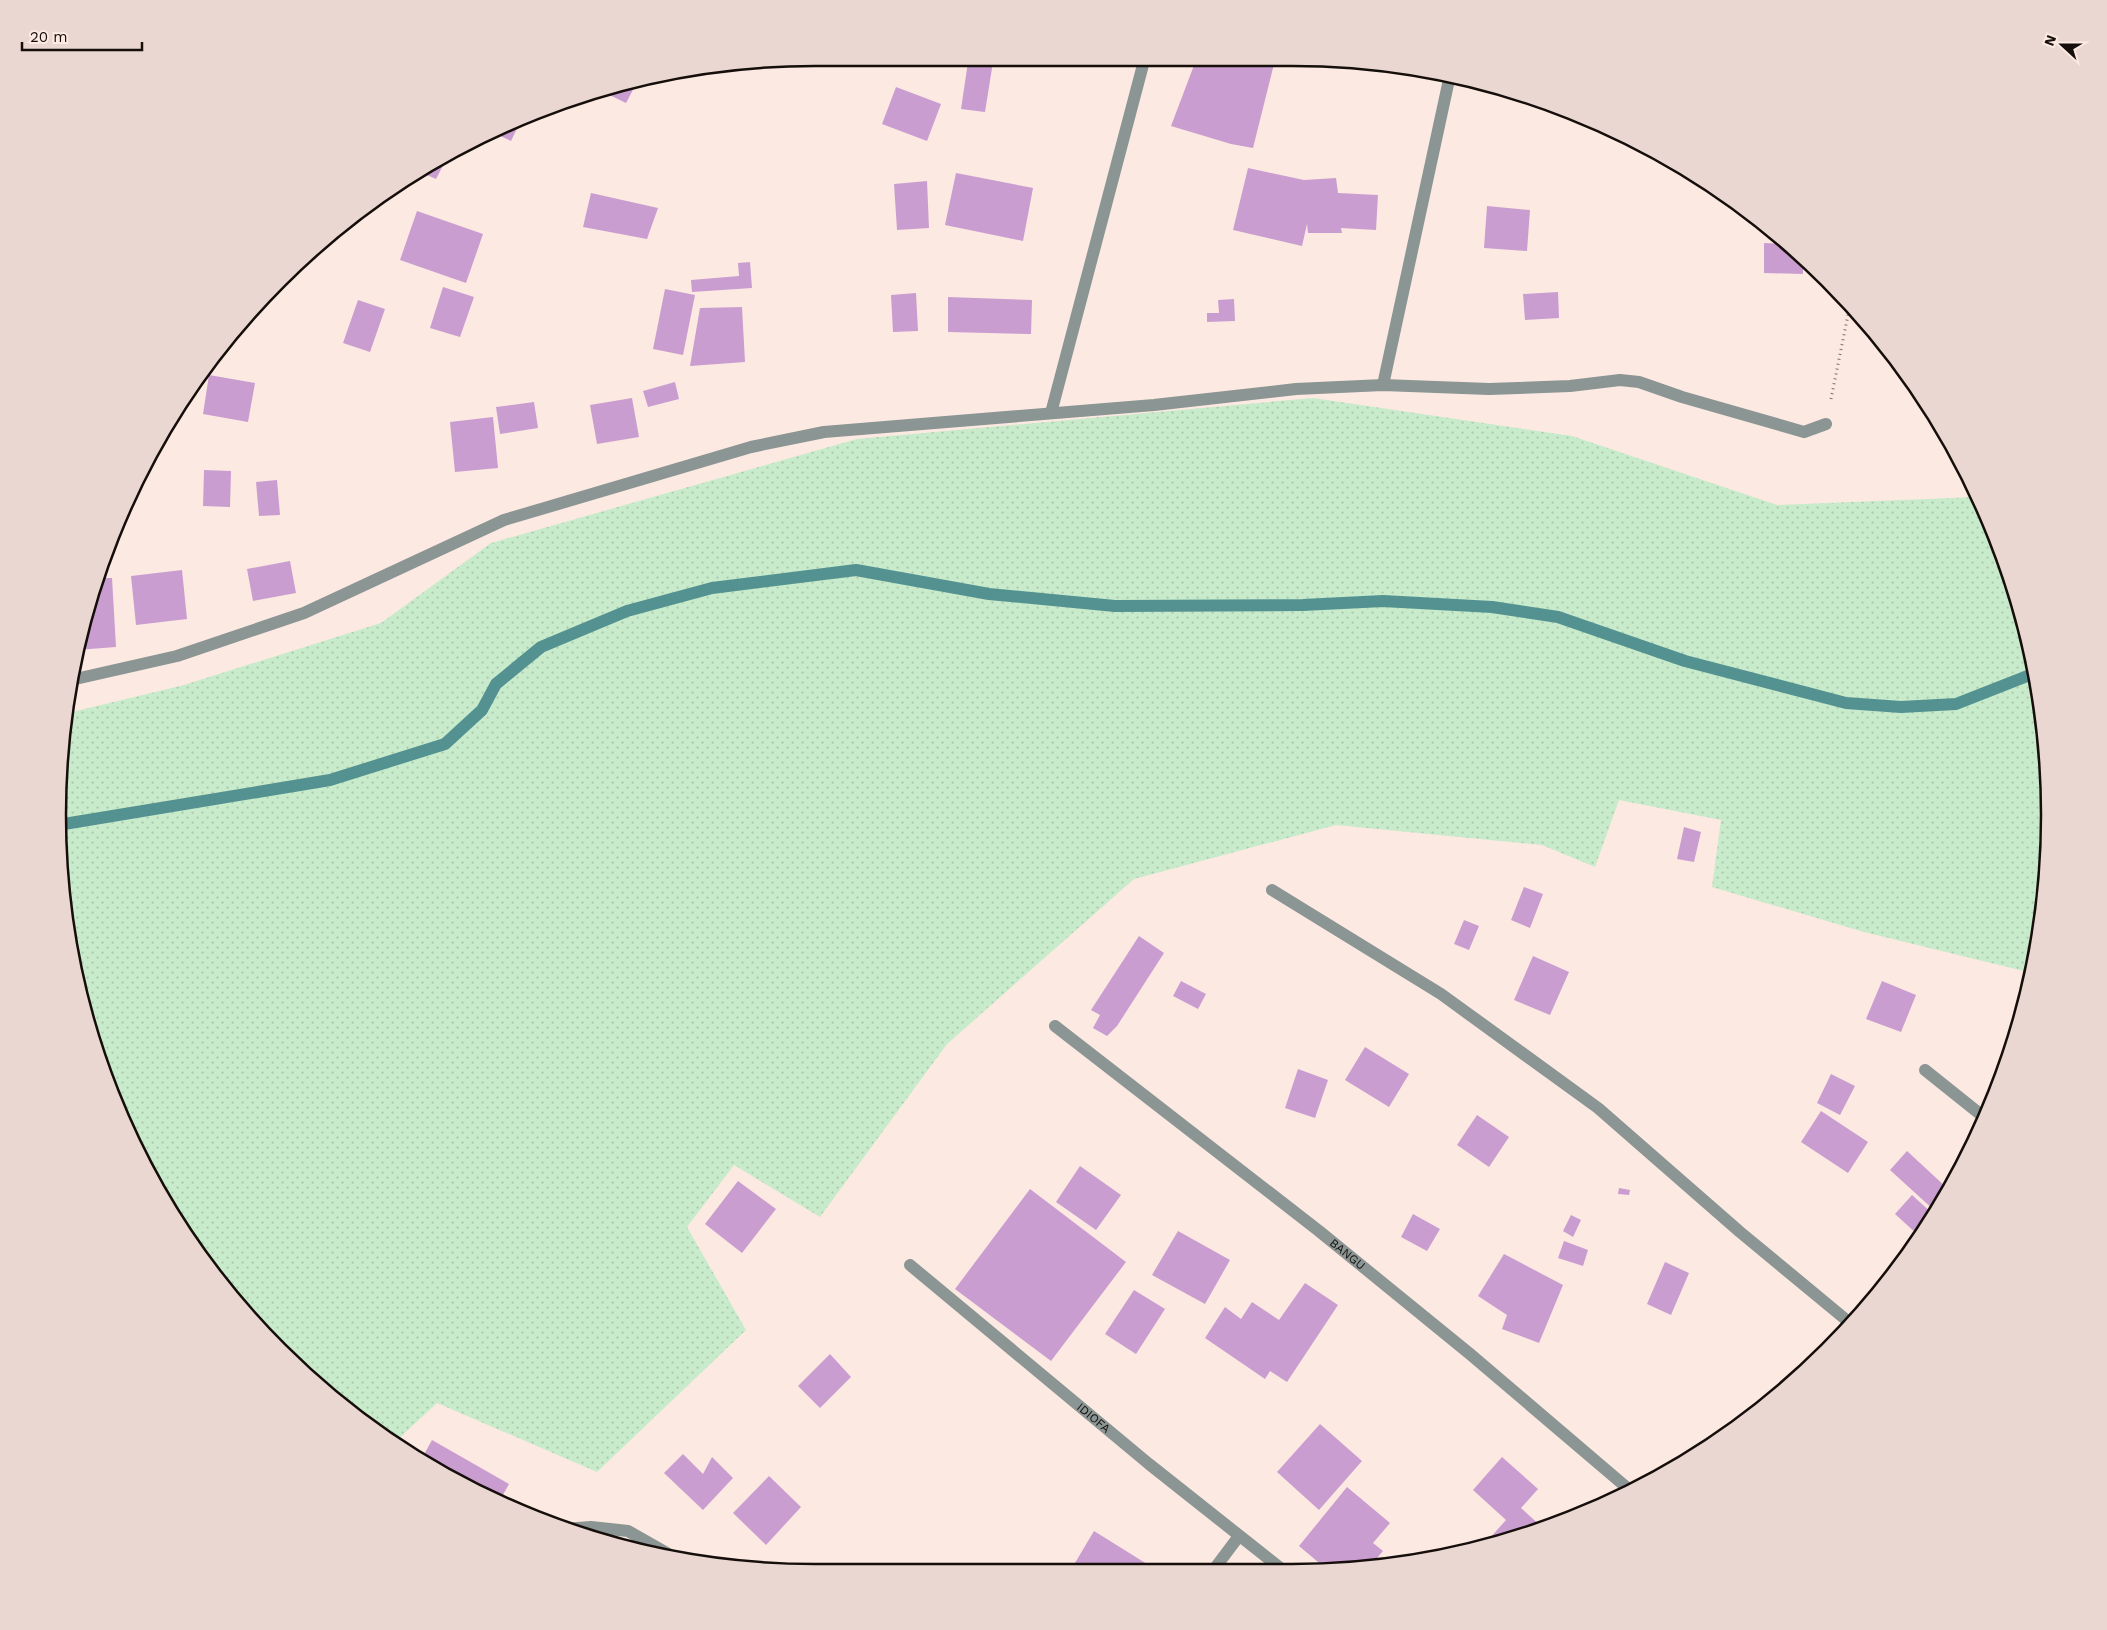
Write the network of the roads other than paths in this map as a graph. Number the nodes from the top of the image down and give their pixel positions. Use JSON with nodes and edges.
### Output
{"nodes":[{"id":1,"x":1143,"y":66,"type":"edge"},
{"id":2,"x":1448,"y":83,"type":"edge"},
{"id":3,"x":1383,"y":385,"type":"junction"},
{"id":4,"x":1051,"y":413,"type":"junction"},
{"id":5,"x":1826,"y":424,"type":"road end"},
{"id":6,"x":79,"y":678,"type":"edge"},
{"id":7,"x":1272,"y":890,"type":"dead end"},
{"id":8,"x":1055,"y":1026,"type":"dead end"},
{"id":9,"x":1925,"y":1070,"type":"dead end"},
{"id":10,"x":1979,"y":1113,"type":"edge"},
{"id":11,"x":910,"y":1265,"type":"dead end"},
{"id":12,"x":1845,"y":1319,"type":"edge"},
{"id":13,"x":1625,"y":1486,"type":"edge"},
{"id":14,"x":585,"y":1527,"type":"edge"},
{"id":15,"x":1239,"y":1536,"type":"junction"},
{"id":16,"x":653,"y":1545,"type":"edge"},
{"id":17,"x":1218,"y":1564,"type":"edge"},
{"id":18,"x":1275,"y":1564,"type":"edge"}],
"edges":[{"from":1,"to":4,"type":"street"},
{"from":2,"to":3,"type":"street"},
{"from":3,"to":4,"type":"street"},
{"from":3,"to":5,"type":"street"},
{"from":4,"to":6,"type":"street"},
{"from":7,"to":12,"type":"street"},
{"from":8,"to":13,"type":"street","name":"BANGU"},
{"from":9,"to":10,"type":"street"},
{"from":11,"to":15,"type":"street","name":"IDIOFA"},
{"from":14,"to":16,"type":"street"},
{"from":15,"to":17,"type":"street"},
{"from":15,"to":18,"type":"street","name":"IDIOFA"}]}
